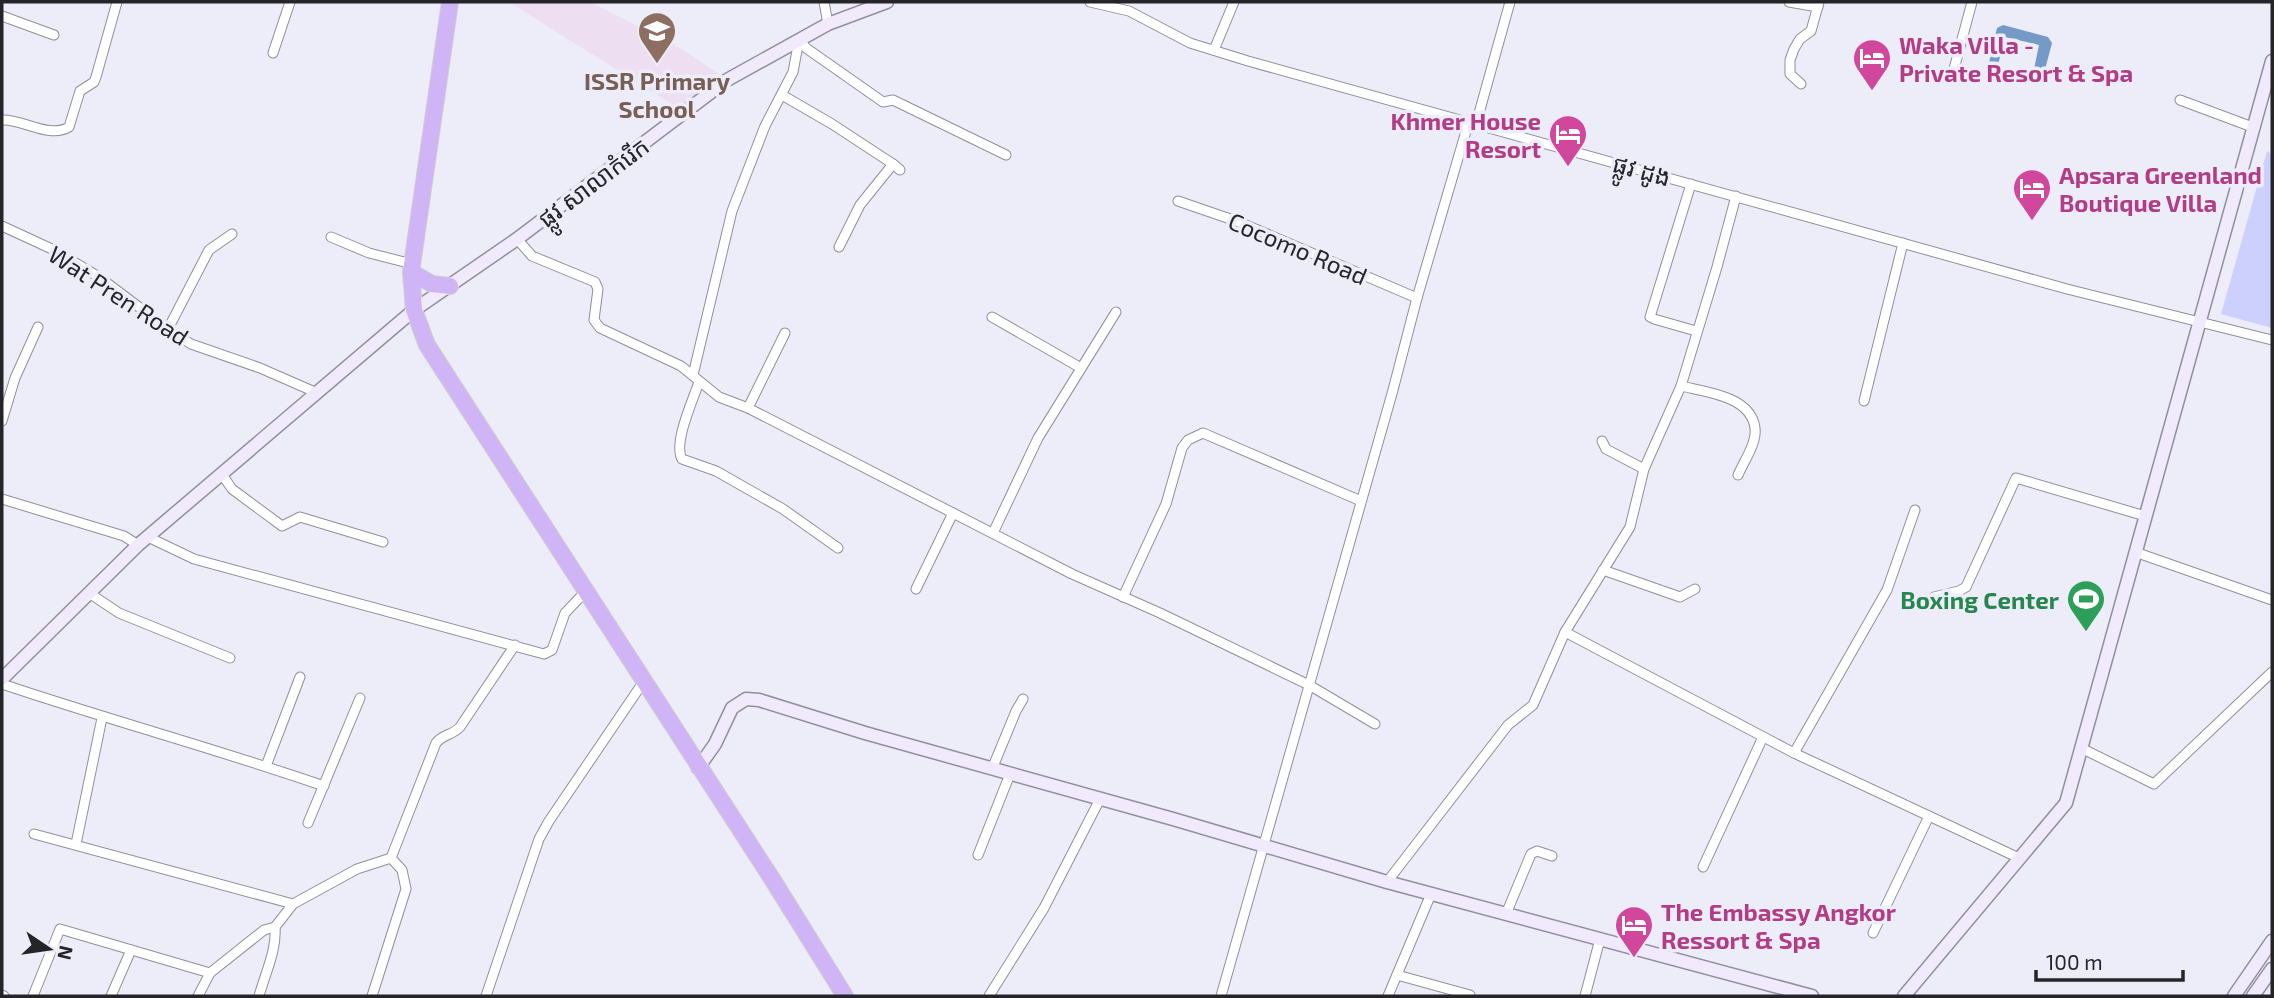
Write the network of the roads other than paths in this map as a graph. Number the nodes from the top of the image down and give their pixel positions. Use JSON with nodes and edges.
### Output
{"nodes":[{"id":1,"x":117,"y":2,"type":"edge"},
{"id":2,"x":290,"y":2,"type":"edge"},
{"id":3,"x":450,"y":2,"type":"edge"},
{"id":4,"x":824,"y":2,"type":"edge"},
{"id":5,"x":887,"y":2,"type":"edge"},
{"id":6,"x":1090,"y":2,"type":"edge"},
{"id":7,"x":1234,"y":2,"type":"edge"},
{"id":8,"x":1510,"y":2,"type":"edge"},
{"id":9,"x":1789,"y":2,"type":"edge"},
{"id":10,"x":1972,"y":2,"type":"edge"},
{"id":11,"x":1818,"y":5,"type":"edge"},
{"id":12,"x":2,"y":16,"type":"edge"},
{"id":13,"x":828,"y":24,"type":"junction"},
{"id":14,"x":54,"y":35,"type":"dead end"},
{"id":15,"x":799,"y":40,"type":"junction"},
{"id":16,"x":1214,"y":50,"type":"junction"},
{"id":17,"x":273,"y":53,"type":"dead end"},
{"id":18,"x":2272,"y":61,"type":"edge"},
{"id":19,"x":1954,"y":69,"type":"dead end"},
{"id":20,"x":1801,"y":84,"type":"dead end"},
{"id":21,"x":782,"y":95,"type":"junction"},
{"id":22,"x":2180,"y":100,"type":"dead end"},
{"id":23,"x":2,"y":120,"type":"edge"},
{"id":24,"x":1472,"y":122,"type":"junction"},
{"id":25,"x":2255,"y":128,"type":"junction"},
{"id":26,"x":1006,"y":155,"type":"dead end"},
{"id":27,"x":1691,"y":184,"type":"junction"},
{"id":28,"x":1736,"y":196,"type":"junction"},
{"id":29,"x":1178,"y":201,"type":"dead end"},
{"id":30,"x":2,"y":226,"type":"edge"},
{"id":31,"x":232,"y":234,"type":"dead end"},
{"id":32,"x":331,"y":237,"type":"dead end"},
{"id":33,"x":517,"y":239,"type":"junction"},
{"id":34,"x":1903,"y":243,"type":"junction"},
{"id":35,"x":838,"y":247,"type":"dead end"},
{"id":36,"x":412,"y":268,"type":"junction"},
{"id":37,"x":450,"y":286,"type":"junction"},
{"id":38,"x":1417,"y":299,"type":"junction"},
{"id":39,"x":414,"y":310,"type":"junction"},
{"id":40,"x":1116,"y":312,"type":"dead end"},
{"id":41,"x":992,"y":317,"type":"dead end"},
{"id":42,"x":2200,"y":323,"type":"junction"},
{"id":43,"x":38,"y":327,"type":"dead end"},
{"id":44,"x":168,"y":329,"type":"junction"},
{"id":45,"x":1696,"y":331,"type":"junction"},
{"id":46,"x":785,"y":333,"type":"dead end"},
{"id":47,"x":2272,"y":341,"type":"edge"},
{"id":48,"x":1081,"y":368,"type":"junction"},
{"id":49,"x":696,"y":379,"type":"junction"},
{"id":50,"x":1681,"y":386,"type":"junction"},
{"id":51,"x":315,"y":392,"type":"junction"},
{"id":52,"x":1864,"y":401,"type":"dead end"},
{"id":53,"x":748,"y":408,"type":"junction"},
{"id":54,"x":2,"y":421,"type":"edge"},
{"id":55,"x":1602,"y":441,"type":"dead end"},
{"id":56,"x":1644,"y":469,"type":"junction"},
{"id":57,"x":221,"y":473,"type":"junction"},
{"id":58,"x":1738,"y":475,"type":"dead end"},
{"id":59,"x":2,"y":499,"type":"edge"},
{"id":60,"x":1361,"y":501,"type":"junction"},
{"id":61,"x":1915,"y":510,"type":"dead end"},
{"id":62,"x":953,"y":513,"type":"junction"},
{"id":63,"x":2145,"y":516,"type":"junction"},
{"id":64,"x":993,"y":533,"type":"junction"},
{"id":65,"x":143,"y":541,"type":"junction"},
{"id":66,"x":383,"y":542,"type":"dead end"},
{"id":67,"x":838,"y":548,"type":"dead end"},
{"id":68,"x":2135,"y":552,"type":"junction"},
{"id":69,"x":1603,"y":570,"type":"junction"},
{"id":70,"x":916,"y":589,"type":"dead end"},
{"id":71,"x":1695,"y":589,"type":"dead end"},
{"id":72,"x":584,"y":592,"type":"junction"},
{"id":73,"x":1123,"y":597,"type":"junction"},
{"id":74,"x":1934,"y":597,"type":"dead end"},
{"id":75,"x":96,"y":599,"type":"junction"},
{"id":76,"x":2272,"y":600,"type":"edge"},
{"id":77,"x":1564,"y":632,"type":"junction"},
{"id":78,"x":515,"y":645,"type":"junction"},
{"id":79,"x":230,"y":658,"type":"dead end"},
{"id":80,"x":2272,"y":672,"type":"edge"},
{"id":81,"x":300,"y":677,"type":"dead end"},
{"id":82,"x":2,"y":681,"type":"edge"},
{"id":83,"x":644,"y":681,"type":"junction"},
{"id":84,"x":1309,"y":685,"type":"junction"},
{"id":85,"x":360,"y":698,"type":"dead end"},
{"id":86,"x":1023,"y":699,"type":"dead end"},
{"id":87,"x":102,"y":718,"type":"junction"},
{"id":88,"x":1375,"y":724,"type":"dead end"},
{"id":89,"x":1763,"y":737,"type":"junction"},
{"id":90,"x":2081,"y":748,"type":"junction"},
{"id":91,"x":1794,"y":753,"type":"junction"},
{"id":92,"x":266,"y":766,"type":"junction"},
{"id":93,"x":698,"y":768,"type":"junction"},
{"id":94,"x":992,"y":769,"type":"junction"},
{"id":95,"x":1010,"y":774,"type":"junction"},
{"id":96,"x":324,"y":786,"type":"junction"},
{"id":97,"x":1100,"y":799,"type":"junction"},
{"id":98,"x":1929,"y":816,"type":"junction"},
{"id":99,"x":308,"y":823,"type":"dead end"},
{"id":100,"x":34,"y":834,"type":"dead end"},
{"id":101,"x":76,"y":844,"type":"junction"},
{"id":102,"x":1264,"y":846,"type":"junction"},
{"id":103,"x":978,"y":855,"type":"dead end"},
{"id":104,"x":1552,"y":856,"type":"dead end"},
{"id":105,"x":391,"y":858,"type":"junction"},
{"id":106,"x":2019,"y":858,"type":"junction"},
{"id":107,"x":1703,"y":867,"type":"dead end"},
{"id":108,"x":1387,"y":882,"type":"junction"},
{"id":109,"x":1430,"y":894,"type":"junction"},
{"id":110,"x":293,"y":904,"type":"junction"},
{"id":111,"x":1506,"y":914,"type":"junction"},
{"id":112,"x":275,"y":927,"type":"junction"},
{"id":113,"x":1873,"y":933,"type":"dead end"},
{"id":114,"x":1600,"y":939,"type":"junction"},
{"id":115,"x":2272,"y":941,"type":"edge"},
{"id":116,"x":131,"y":950,"type":"junction"},
{"id":117,"x":2272,"y":969,"type":"edge"},
{"id":118,"x":210,"y":973,"type":"junction"},
{"id":119,"x":1397,"y":975,"type":"junction"},
{"id":120,"x":1470,"y":995,"type":"edge"},
{"id":121,"x":33,"y":996,"type":"edge"},
{"id":122,"x":111,"y":996,"type":"edge"},
{"id":123,"x":198,"y":996,"type":"edge"},
{"id":124,"x":259,"y":996,"type":"edge"},
{"id":125,"x":372,"y":996,"type":"edge"},
{"id":126,"x":485,"y":996,"type":"edge"},
{"id":127,"x":845,"y":996,"type":"edge"},
{"id":128,"x":989,"y":996,"type":"edge"},
{"id":129,"x":1222,"y":996,"type":"edge"},
{"id":130,"x":1388,"y":996,"type":"edge"},
{"id":131,"x":1585,"y":996,"type":"edge"},
{"id":132,"x":1812,"y":996,"type":"edge"},
{"id":133,"x":1904,"y":996,"type":"edge"},
{"id":134,"x":2234,"y":996,"type":"edge"},
{"id":135,"x":2253,"y":996,"type":"edge"}],
"edges":[{"from":1,"to":23,"type":"street"},
{"from":2,"to":17,"type":"street"},
{"from":3,"to":36,"type":"highway"},
{"from":4,"to":13,"type":"street"},
{"from":5,"to":13,"type":"street","name":"ផ្លូវ សាលាកំរើក"},
{"from":6,"to":16,"type":"street","name":"ផ្លូវ ដូង"},
{"from":7,"to":16,"type":"street"},
{"from":8,"to":24,"type":"street"},
{"from":9,"to":11,"type":"street"},
{"from":10,"to":19,"type":"street"},
{"from":11,"to":20,"type":"street"},
{"from":12,"to":14,"type":"street"},
{"from":13,"to":15,"type":"street","name":"ផ្លូវ សាលាកំរើក"},
{"from":15,"to":21,"type":"street"},
{"from":15,"to":26,"type":"street"},
{"from":15,"to":33,"type":"street","name":"ផ្លូវ សាលាកំរើក"},
{"from":16,"to":24,"type":"street","name":"ផ្លូវ ដូង"},
{"from":18,"to":25,"type":"street"},
{"from":21,"to":35,"type":"street"},
{"from":21,"to":49,"type":"street"},
{"from":22,"to":25,"type":"street"},
{"from":24,"to":27,"type":"street","name":"ផ្លូវ ដូង"},
{"from":24,"to":38,"type":"street"},
{"from":25,"to":42,"type":"street"},
{"from":27,"to":28,"type":"street","name":"ផ្លូវ ដូង"},
{"from":27,"to":45,"type":"street"},
{"from":28,"to":34,"type":"street","name":"ផ្លូវ ដូង"},
{"from":28,"to":45,"type":"street"},
{"from":29,"to":38,"type":"street","name":"Cocomo Road"},
{"from":30,"to":44,"type":"street","name":"Wat Pren Road"},
{"from":31,"to":44,"type":"street"},
{"from":32,"to":36,"type":"street"},
{"from":33,"to":37,"type":"street","name":"ផ្លូវ សាលាកំរើក"},
{"from":33,"to":49,"type":"street"},
{"from":34,"to":42,"type":"street","name":"ផ្លូវ ដូង"},
{"from":34,"to":52,"type":"street"},
{"from":36,"to":37,"type":"highway"},
{"from":36,"to":39,"type":"highway"},
{"from":37,"to":39,"type":"street","name":"ផ្លូវ សាលាកំរើក"},
{"from":38,"to":60,"type":"street"},
{"from":39,"to":51,"type":"street","name":"ផ្លូវ សាលាកំរើក"},
{"from":39,"to":72,"type":"highway"},
{"from":40,"to":48,"type":"street"},
{"from":41,"to":48,"type":"street"},
{"from":42,"to":47,"type":"street","name":"ផ្លូវ ដូង"},
{"from":42,"to":63,"type":"street"},
{"from":43,"to":54,"type":"street"},
{"from":44,"to":51,"type":"street","name":"Wat Pren Road"},
{"from":45,"to":50,"type":"street"},
{"from":46,"to":53,"type":"street"},
{"from":48,"to":64,"type":"street"},
{"from":49,"to":53,"type":"street"},
{"from":49,"to":67,"type":"street"},
{"from":50,"to":56,"type":"street"},
{"from":50,"to":58,"type":"street"},
{"from":51,"to":57,"type":"street","name":"ផ្លូវ សាលាកំរើក"},
{"from":53,"to":62,"type":"street"},
{"from":55,"to":56,"type":"street"},
{"from":56,"to":69,"type":"street"},
{"from":57,"to":65,"type":"street","name":"ផ្លូវ សាលាកំរើក"},
{"from":57,"to":66,"type":"street"},
{"from":59,"to":65,"type":"street"},
{"from":60,"to":73,"type":"street"},
{"from":60,"to":84,"type":"street"},
{"from":61,"to":91,"type":"street"},
{"from":62,"to":64,"type":"street"},
{"from":62,"to":70,"type":"street"},
{"from":63,"to":68,"type":"street"},
{"from":63,"to":74,"type":"street"},
{"from":64,"to":73,"type":"street"},
{"from":65,"to":75,"type":"street","name":"ផ្លូវ សាលាកំរើក"},
{"from":65,"to":78,"type":"street"},
{"from":68,"to":76,"type":"street"},
{"from":68,"to":90,"type":"street"},
{"from":69,"to":71,"type":"street"},
{"from":69,"to":77,"type":"street"},
{"from":72,"to":78,"type":"street"},
{"from":72,"to":83,"type":"highway"},
{"from":73,"to":84,"type":"street"},
{"from":75,"to":79,"type":"street"},
{"from":75,"to":82,"type":"street","name":"ផ្លូវ សាលាកំរើក"},
{"from":77,"to":89,"type":"street"},
{"from":77,"to":108,"type":"street"},
{"from":78,"to":105,"type":"street"},
{"from":80,"to":90,"type":"street"},
{"from":81,"to":92,"type":"street"},
{"from":82,"to":87,"type":"street"},
{"from":83,"to":93,"type":"highway"},
{"from":83,"to":126,"type":"street"},
{"from":84,"to":88,"type":"street"},
{"from":84,"to":102,"type":"street"},
{"from":85,"to":96,"type":"street"},
{"from":86,"to":94,"type":"street"},
{"from":87,"to":92,"type":"street"},
{"from":87,"to":101,"type":"street"},
{"from":89,"to":91,"type":"street"},
{"from":89,"to":107,"type":"street"},
{"from":90,"to":106,"type":"street"},
{"from":91,"to":98,"type":"street"},
{"from":92,"to":96,"type":"street"},
{"from":93,"to":94,"type":"street"},
{"from":93,"to":127,"type":"highway"},
{"from":94,"to":95,"type":"street"},
{"from":95,"to":97,"type":"street"},
{"from":95,"to":103,"type":"street"},
{"from":96,"to":99,"type":"street"},
{"from":97,"to":102,"type":"street"},
{"from":97,"to":128,"type":"street"},
{"from":98,"to":106,"type":"street"},
{"from":98,"to":113,"type":"street"},
{"from":100,"to":101,"type":"street"},
{"from":101,"to":110,"type":"street"},
{"from":102,"to":108,"type":"street"},
{"from":102,"to":129,"type":"street"},
{"from":104,"to":111,"type":"street"},
{"from":105,"to":110,"type":"street"},
{"from":105,"to":125,"type":"street"},
{"from":106,"to":133,"type":"street"},
{"from":108,"to":109,"type":"street"},
{"from":109,"to":111,"type":"street"},
{"from":109,"to":119,"type":"street"},
{"from":110,"to":112,"type":"street"},
{"from":111,"to":114,"type":"street"},
{"from":112,"to":118,"type":"street"},
{"from":112,"to":124,"type":"street"},
{"from":114,"to":131,"type":"street"},
{"from":114,"to":132,"type":"street"},
{"from":115,"to":134,"type":"street"},
{"from":116,"to":118,"type":"street"},
{"from":116,"to":121,"type":"street"},
{"from":116,"to":122,"type":"street"},
{"from":117,"to":135,"type":"street"},
{"from":118,"to":123,"type":"street"},
{"from":119,"to":120,"type":"street"},
{"from":119,"to":130,"type":"street"}]}
